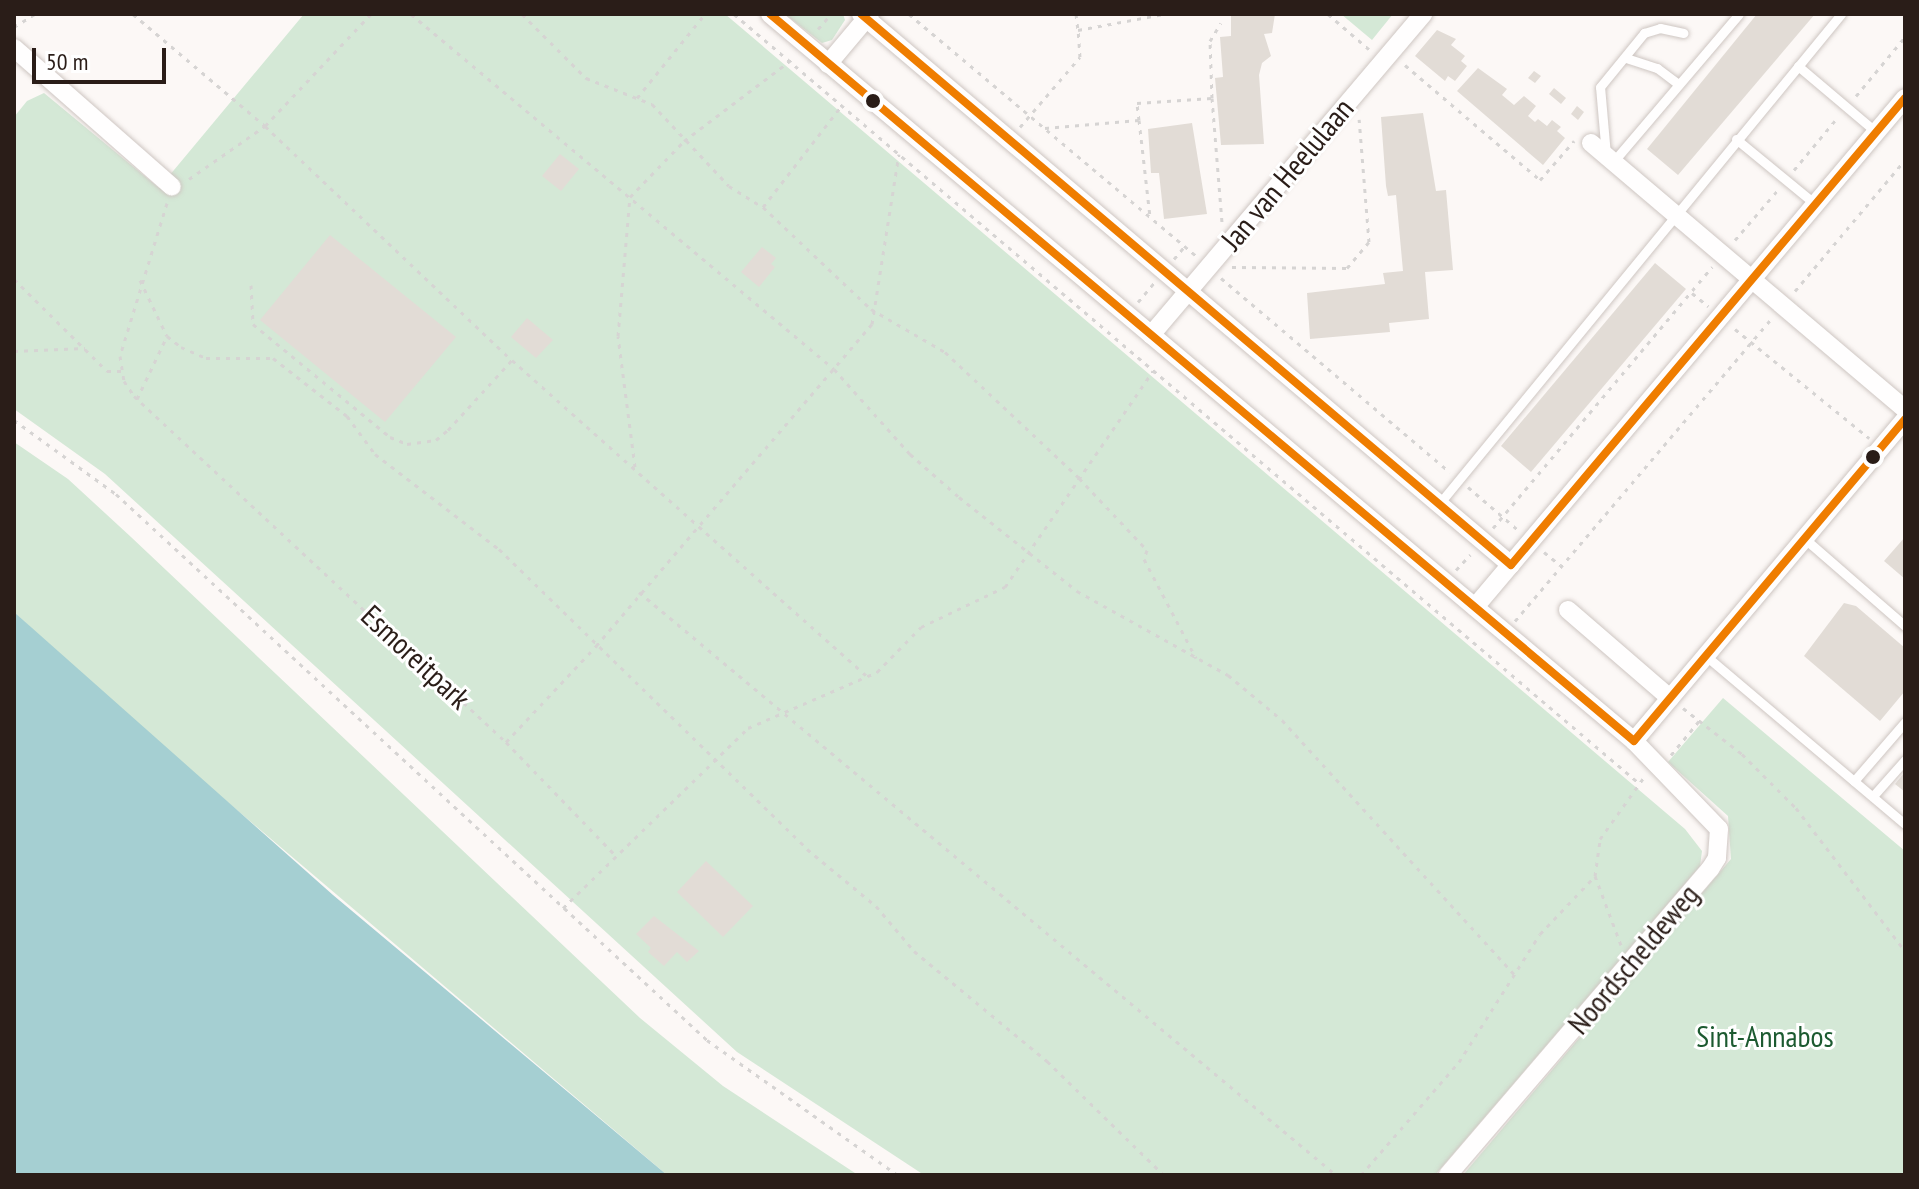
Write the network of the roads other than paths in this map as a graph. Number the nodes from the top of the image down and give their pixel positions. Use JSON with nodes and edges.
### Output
{"nodes":[{"id":1,"x":770,"y":14,"type":"edge"},
{"id":2,"x":1423,"y":14,"type":"edge"},
{"id":3,"x":1739,"y":14,"type":"edge"},
{"id":4,"x":1841,"y":14,"type":"edge"},
{"id":5,"x":866,"y":15,"type":"edge"},
{"id":6,"x":1683,"y":33,"type":"dead end"},
{"id":7,"x":14,"y":48,"type":"edge"},
{"id":8,"x":1626,"y":58,"type":"junction"},
{"id":9,"x":828,"y":64,"type":"junction"},
{"id":10,"x":1798,"y":66,"type":"junction"},
{"id":11,"x":1678,"y":84,"type":"junction"},
{"id":12,"x":1905,"y":98,"type":"edge"},
{"id":13,"x":1876,"y":132,"type":"junction"},
{"id":14,"x":1736,"y":139,"type":"junction"},
{"id":15,"x":1603,"y":154,"type":"junction"},
{"id":16,"x":172,"y":187,"type":"road end"},
{"id":17,"x":1815,"y":204,"type":"junction"},
{"id":18,"x":1673,"y":213,"type":"junction"},
{"id":19,"x":1752,"y":279,"type":"junction"},
{"id":20,"x":1188,"y":291,"type":"junction"},
{"id":21,"x":1151,"y":335,"type":"junction"},
{"id":22,"x":1905,"y":409,"type":"edge"},
{"id":23,"x":1905,"y":419,"type":"edge"},
{"id":24,"x":1439,"y":504,"type":"junction"},
{"id":25,"x":1805,"y":539,"type":"junction"},
{"id":26,"x":1511,"y":565,"type":"junction"},
{"id":27,"x":1475,"y":607,"type":"junction"},
{"id":28,"x":1568,"y":610,"type":"dead end"},
{"id":29,"x":1905,"y":626,"type":"edge"},
{"id":30,"x":1706,"y":656,"type":"junction"},
{"id":31,"x":1670,"y":698,"type":"junction"},
{"id":32,"x":1905,"y":722,"type":"edge"},
{"id":33,"x":1634,"y":741,"type":"junction"},
{"id":34,"x":1905,"y":760,"type":"edge"},
{"id":35,"x":1854,"y":781,"type":"junction"},
{"id":36,"x":1873,"y":796,"type":"junction"},
{"id":37,"x":1905,"y":824,"type":"edge"},
{"id":38,"x":1448,"y":1175,"type":"edge"}],
"edges":[{"from":1,"to":9,"type":"street","name":"Noordscheldeweg"},
{"from":2,"to":20,"type":"street","name":"Jan van Heelulaan"},
{"from":3,"to":11,"type":"lane"},
{"from":4,"to":10,"type":"lane"},
{"from":5,"to":9,"type":"street"},
{"from":5,"to":20,"type":"street"},
{"from":6,"to":8,"type":"lane"},
{"from":7,"to":16,"type":"street"},
{"from":8,"to":11,"type":"lane"},
{"from":8,"to":15,"type":"lane"},
{"from":9,"to":21,"type":"street","name":"Noordscheldeweg"},
{"from":10,"to":13,"type":"lane"},
{"from":10,"to":14,"type":"lane"},
{"from":11,"to":15,"type":"lane"},
{"from":12,"to":13,"type":"street"},
{"from":13,"to":17,"type":"street"},
{"from":14,"to":17,"type":"lane"},
{"from":14,"to":18,"type":"lane"},
{"from":15,"to":18,"type":"street"},
{"from":17,"to":19,"type":"street"},
{"from":18,"to":19,"type":"street"},
{"from":18,"to":24,"type":"lane"},
{"from":19,"to":22,"type":"street"},
{"from":19,"to":26,"type":"street"},
{"from":20,"to":21,"type":"street","name":"Jan van Heelulaan"},
{"from":20,"to":24,"type":"street"},
{"from":21,"to":27,"type":"street","name":"Noordscheldeweg"},
{"from":23,"to":25,"type":"street"},
{"from":24,"to":26,"type":"street"},
{"from":25,"to":29,"type":"lane"},
{"from":25,"to":30,"type":"street"},
{"from":26,"to":27,"type":"street"},
{"from":27,"to":33,"type":"street","name":"Noordscheldeweg"},
{"from":28,"to":31,"type":"street"},
{"from":30,"to":31,"type":"street"},
{"from":30,"to":35,"type":"lane"},
{"from":31,"to":33,"type":"street"},
{"from":32,"to":35,"type":"lane"},
{"from":33,"to":38,"type":"street","name":"Noordscheldeweg"},
{"from":34,"to":36,"type":"lane"},
{"from":35,"to":36,"type":"lane"},
{"from":36,"to":37,"type":"lane"}]}
